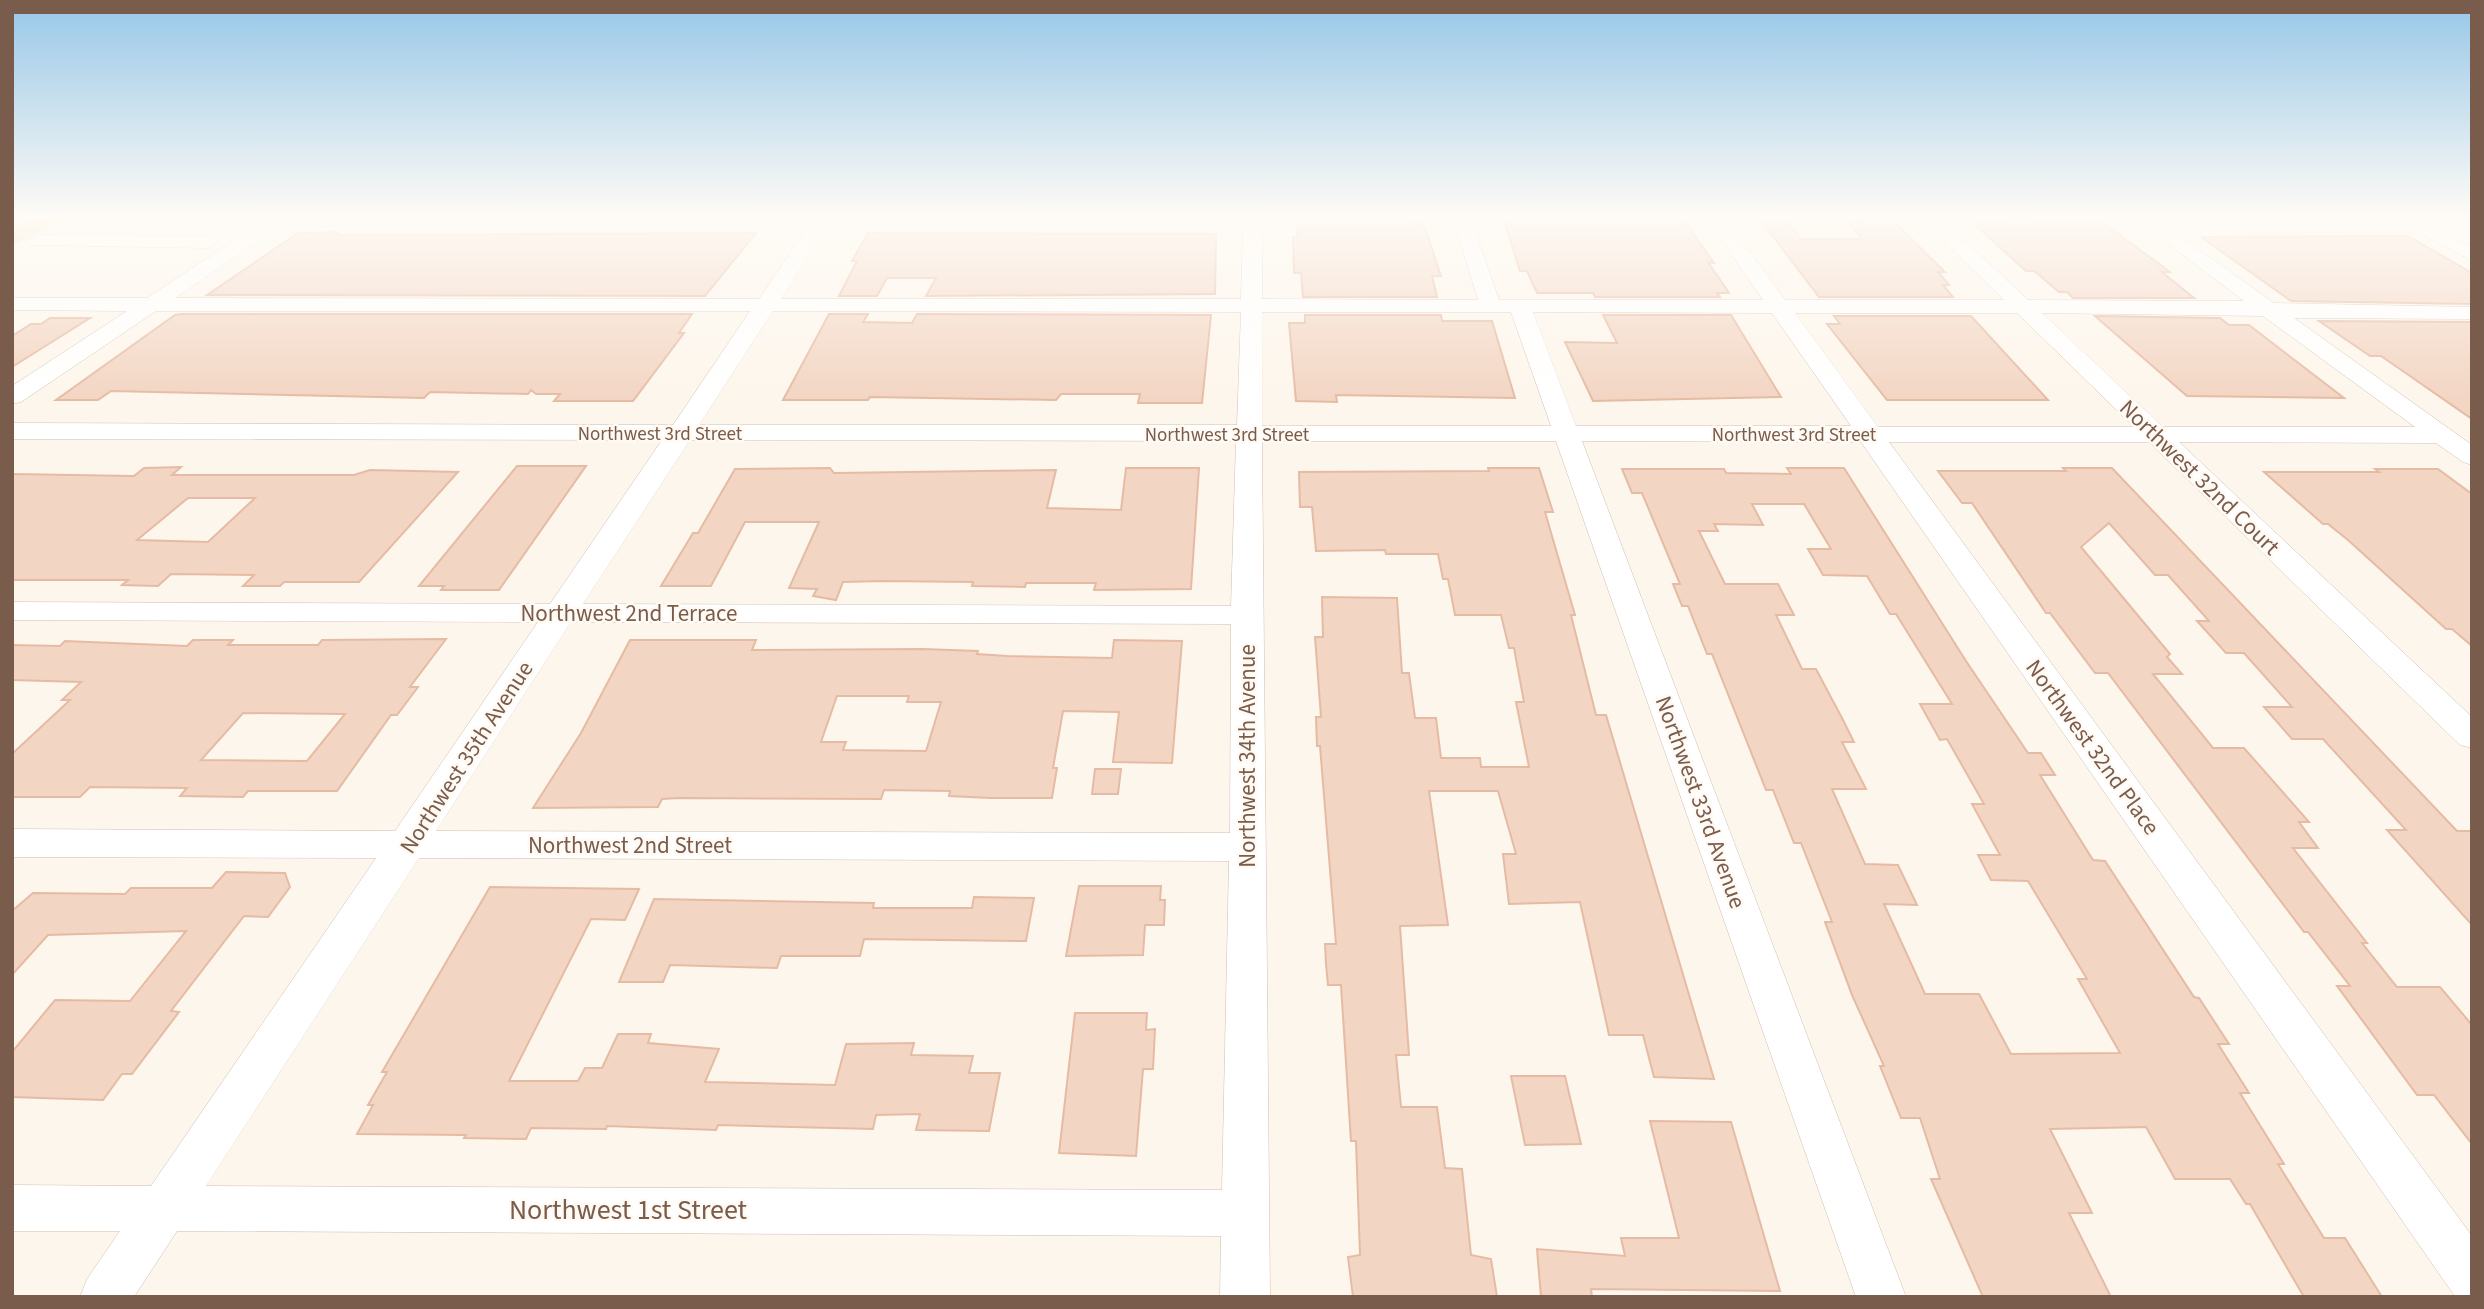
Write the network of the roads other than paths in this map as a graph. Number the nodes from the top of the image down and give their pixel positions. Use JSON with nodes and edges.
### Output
{"nodes":[{"id":1,"x":191,"y":277,"type":"edge"},
{"id":2,"x":784,"y":277,"type":"edge"},
{"id":3,"x":1252,"y":277,"type":"edge"},
{"id":4,"x":1491,"y":277,"type":"edge"},
{"id":5,"x":1758,"y":277,"type":"edge"},
{"id":6,"x":1992,"y":277,"type":"edge"},
{"id":7,"x":2224,"y":277,"type":"edge"},
{"id":8,"x":12,"y":304,"type":"edge"},
{"id":9,"x":150,"y":304,"type":"junction"},
{"id":10,"x":764,"y":306,"type":"junction"},
{"id":11,"x":1252,"y":306,"type":"junction"},
{"id":12,"x":1505,"y":307,"type":"junction"},
{"id":13,"x":1779,"y":307,"type":"junction"},
{"id":14,"x":2023,"y":307,"type":"junction"},
{"id":15,"x":2270,"y":310,"type":"junction"},
{"id":16,"x":2472,"y":313,"type":"edge"},
{"id":17,"x":12,"y":397,"type":"edge"},
{"id":18,"x":12,"y":431,"type":"edge"},
{"id":19,"x":682,"y":433,"type":"junction"},
{"id":20,"x":1251,"y":434,"type":"junction"},
{"id":21,"x":1568,"y":434,"type":"junction"},
{"id":22,"x":1869,"y":434,"type":"junction"},
{"id":23,"x":2155,"y":434,"type":"junction"},
{"id":24,"x":2442,"y":435,"type":"junction"},
{"id":25,"x":2472,"y":457,"type":"edge"},
{"id":26,"x":12,"y":611,"type":"edge"},
{"id":27,"x":559,"y":613,"type":"junction"},
{"id":28,"x":1246,"y":615,"type":"junction"},
{"id":29,"x":2472,"y":737,"type":"edge"},
{"id":30,"x":12,"y":843,"type":"edge"},
{"id":31,"x":409,"y":844,"type":"junction"},
{"id":32,"x":1248,"y":847,"type":"junction"},
{"id":33,"x":166,"y":1207,"type":"junction"},
{"id":34,"x":12,"y":1208,"type":"edge"},
{"id":35,"x":1244,"y":1213,"type":"junction"},
{"id":36,"x":2472,"y":1278,"type":"edge"},
{"id":37,"x":105,"y":1297,"type":"edge"},
{"id":38,"x":1245,"y":1297,"type":"edge"},
{"id":39,"x":1881,"y":1297,"type":"edge"}],
"edges":[{"from":1,"to":9,"type":"street"},
{"from":2,"to":10,"type":"street","name":"Northwest 35th Avenue"},
{"from":3,"to":11,"type":"street","name":"Northwest 34th Avenue"},
{"from":4,"to":12,"type":"street","name":"Northwest 33rd Avenue"},
{"from":5,"to":13,"type":"street","name":"Northwest 32nd Place"},
{"from":6,"to":14,"type":"street","name":"Northwest 32nd Court"},
{"from":7,"to":15,"type":"street"},
{"from":8,"to":9,"type":"street"},
{"from":9,"to":10,"type":"street"},
{"from":9,"to":17,"type":"street"},
{"from":10,"to":11,"type":"street"},
{"from":10,"to":19,"type":"street","name":"Northwest 35th Avenue"},
{"from":11,"to":12,"type":"street"},
{"from":11,"to":20,"type":"street","name":"Northwest 34th Avenue"},
{"from":12,"to":13,"type":"street"},
{"from":12,"to":21,"type":"street","name":"Northwest 33rd Avenue"},
{"from":13,"to":14,"type":"street"},
{"from":13,"to":22,"type":"street","name":"Northwest 32nd Place"},
{"from":14,"to":15,"type":"street"},
{"from":14,"to":23,"type":"street","name":"Northwest 32nd Court"},
{"from":15,"to":16,"type":"street"},
{"from":15,"to":24,"type":"street"},
{"from":18,"to":19,"type":"street","name":"Northwest 3rd Street"},
{"from":19,"to":20,"type":"street","name":"Northwest 3rd Street"},
{"from":19,"to":27,"type":"street","name":"Northwest 35th Avenue"},
{"from":20,"to":21,"type":"street","name":"Northwest 3rd Street"},
{"from":20,"to":28,"type":"street","name":"Northwest 34th Avenue"},
{"from":21,"to":22,"type":"street","name":"Northwest 3rd Street"},
{"from":21,"to":39,"type":"street","name":"Northwest 33rd Avenue"},
{"from":22,"to":23,"type":"street","name":"Northwest 3rd Street"},
{"from":22,"to":36,"type":"street","name":"Northwest 32nd Place"},
{"from":23,"to":24,"type":"street","name":"Northwest 3rd Street"},
{"from":23,"to":29,"type":"street","name":"Northwest 32nd Court"},
{"from":24,"to":25,"type":"street"},
{"from":26,"to":27,"type":"street","name":"Northwest 2nd Terrace"},
{"from":27,"to":28,"type":"street","name":"Northwest 2nd Terrace"},
{"from":27,"to":31,"type":"street","name":"Northwest 35th Avenue"},
{"from":28,"to":32,"type":"street","name":"Northwest 34th Avenue"},
{"from":30,"to":31,"type":"street","name":"Northwest 2nd Street"},
{"from":31,"to":32,"type":"street","name":"Northwest 2nd Street"},
{"from":31,"to":33,"type":"street","name":"Northwest 35th Avenue"},
{"from":32,"to":35,"type":"street","name":"Northwest 34th Avenue"},
{"from":33,"to":34,"type":"street","name":"Northwest 1st Street"},
{"from":33,"to":35,"type":"street","name":"Northwest 1st Street"},
{"from":33,"to":37,"type":"street","name":"Northwest 35th Avenue"},
{"from":35,"to":38,"type":"street","name":"Northwest 34th Avenue"}]}
